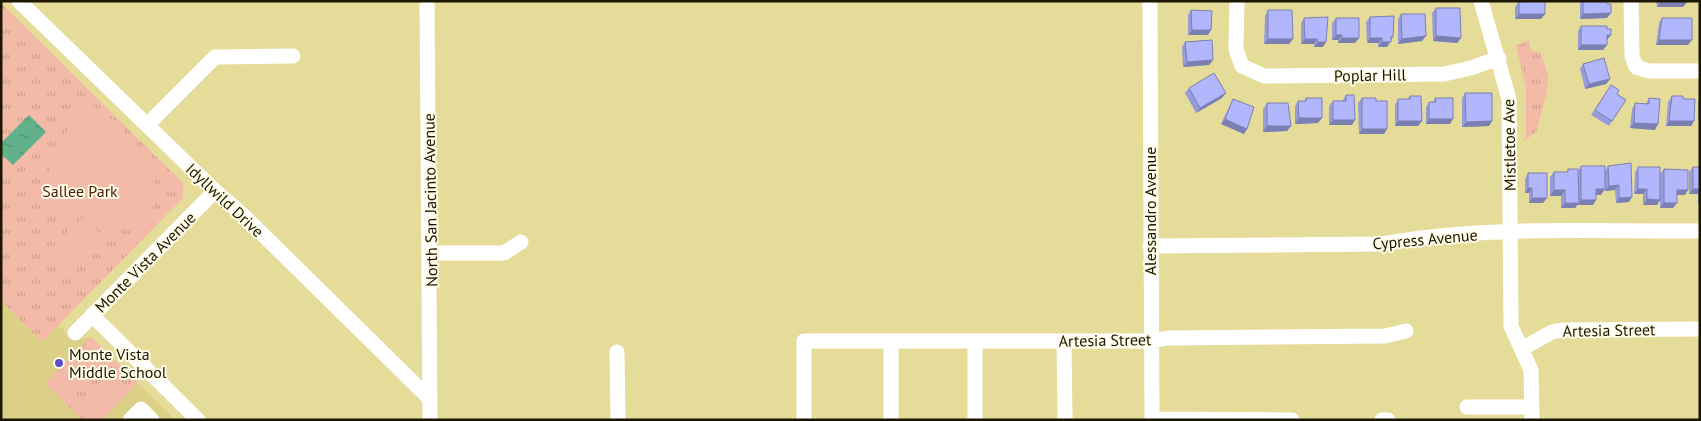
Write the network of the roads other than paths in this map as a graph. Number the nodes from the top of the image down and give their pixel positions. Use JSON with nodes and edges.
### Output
{"nodes":[{"id":1,"x":19,"y":1,"type":"edge"},
{"id":2,"x":427,"y":1,"type":"edge"},
{"id":3,"x":1150,"y":1,"type":"edge"},
{"id":4,"x":1237,"y":1,"type":"edge"},
{"id":5,"x":1482,"y":1,"type":"edge"},
{"id":6,"x":1631,"y":1,"type":"edge"},
{"id":7,"x":292,"y":56,"type":"dead end"},
{"id":8,"x":1498,"y":58,"type":"junction"},
{"id":9,"x":1700,"y":70,"type":"edge"},
{"id":10,"x":147,"y":125,"type":"junction"},
{"id":11,"x":215,"y":191,"type":"junction"},
{"id":12,"x":1700,"y":231,"type":"edge"},
{"id":13,"x":1510,"y":232,"type":"junction"},
{"id":14,"x":521,"y":242,"type":"dead end"},
{"id":15,"x":1150,"y":246,"type":"junction"},
{"id":16,"x":431,"y":253,"type":"junction"},
{"id":17,"x":92,"y":315,"type":"junction"},
{"id":18,"x":1700,"y":329,"type":"edge"},
{"id":19,"x":1406,"y":332,"type":"dead end"},
{"id":20,"x":75,"y":333,"type":"dead end"},
{"id":21,"x":891,"y":341,"type":"junction"},
{"id":22,"x":975,"y":341,"type":"junction"},
{"id":23,"x":1064,"y":341,"type":"junction"},
{"id":24,"x":1152,"y":341,"type":"junction"},
{"id":25,"x":1523,"y":348,"type":"junction"},
{"id":26,"x":617,"y":352,"type":"dead end"},
{"id":27,"x":430,"y":399,"type":"junction"},
{"id":28,"x":1467,"y":407,"type":"dead end"},
{"id":29,"x":1532,"y":413,"type":"edge"},
{"id":30,"x":1152,"y":419,"type":"edge"},
{"id":31,"x":130,"y":420,"type":"edge"},
{"id":32,"x":152,"y":420,"type":"edge"},
{"id":33,"x":198,"y":420,"type":"edge"},
{"id":34,"x":430,"y":420,"type":"edge"},
{"id":35,"x":618,"y":420,"type":"edge"},
{"id":36,"x":804,"y":420,"type":"edge"},
{"id":37,"x":891,"y":420,"type":"edge"},
{"id":38,"x":975,"y":420,"type":"edge"},
{"id":39,"x":1065,"y":420,"type":"edge"},
{"id":40,"x":1292,"y":420,"type":"edge"},
{"id":41,"x":1382,"y":420,"type":"edge"},
{"id":42,"x":1388,"y":420,"type":"edge"}],
"edges":[{"from":1,"to":10,"type":"street","name":"Idyllwild Drive"},
{"from":2,"to":16,"type":"street","name":"North San Jacinto Avenue"},
{"from":3,"to":15,"type":"street","name":"Alessandro Avenue"},
{"from":4,"to":8,"type":"street","name":"Poplar Hill"},
{"from":5,"to":8,"type":"street","name":"Mistletoe Ave"},
{"from":6,"to":9,"type":"street"},
{"from":7,"to":10,"type":"street"},
{"from":8,"to":13,"type":"street","name":"Mistletoe Ave"},
{"from":10,"to":11,"type":"street","name":"Idyllwild Drive"},
{"from":11,"to":17,"type":"street","name":"Monte Vista Avenue"},
{"from":11,"to":27,"type":"street","name":"Idyllwild Drive"},
{"from":12,"to":13,"type":"street","name":"Cypress Avenue"},
{"from":13,"to":15,"type":"street","name":"Cypress Avenue"},
{"from":13,"to":25,"type":"street","name":"Mistletoe Ave"},
{"from":14,"to":16,"type":"street"},
{"from":15,"to":24,"type":"street","name":"Alessandro Avenue"},
{"from":16,"to":27,"type":"street","name":"North San Jacinto Avenue"},
{"from":17,"to":20,"type":"street","name":"Monte Vista Avenue"},
{"from":17,"to":33,"type":"street"},
{"from":18,"to":25,"type":"street","name":"Artesia Street"},
{"from":19,"to":24,"type":"street","name":"Artesia Street"},
{"from":21,"to":22,"type":"street","name":"Artesia Street"},
{"from":21,"to":36,"type":"street","name":"Artesia Street"},
{"from":21,"to":37,"type":"street"},
{"from":22,"to":23,"type":"street","name":"Artesia Street"},
{"from":22,"to":38,"type":"street"},
{"from":23,"to":24,"type":"street","name":"Artesia Street"},
{"from":23,"to":39,"type":"street"},
{"from":24,"to":30,"type":"street","name":"Alessandro Avenue"},
{"from":25,"to":29,"type":"street","name":"Mistletoe Ave"},
{"from":26,"to":35,"type":"street"},
{"from":27,"to":34,"type":"street","name":"North San Jacinto Avenue"},
{"from":28,"to":29,"type":"street"},
{"from":30,"to":40,"type":"street"},
{"from":31,"to":32,"type":"street"},
{"from":41,"to":42,"type":"street"}]}
